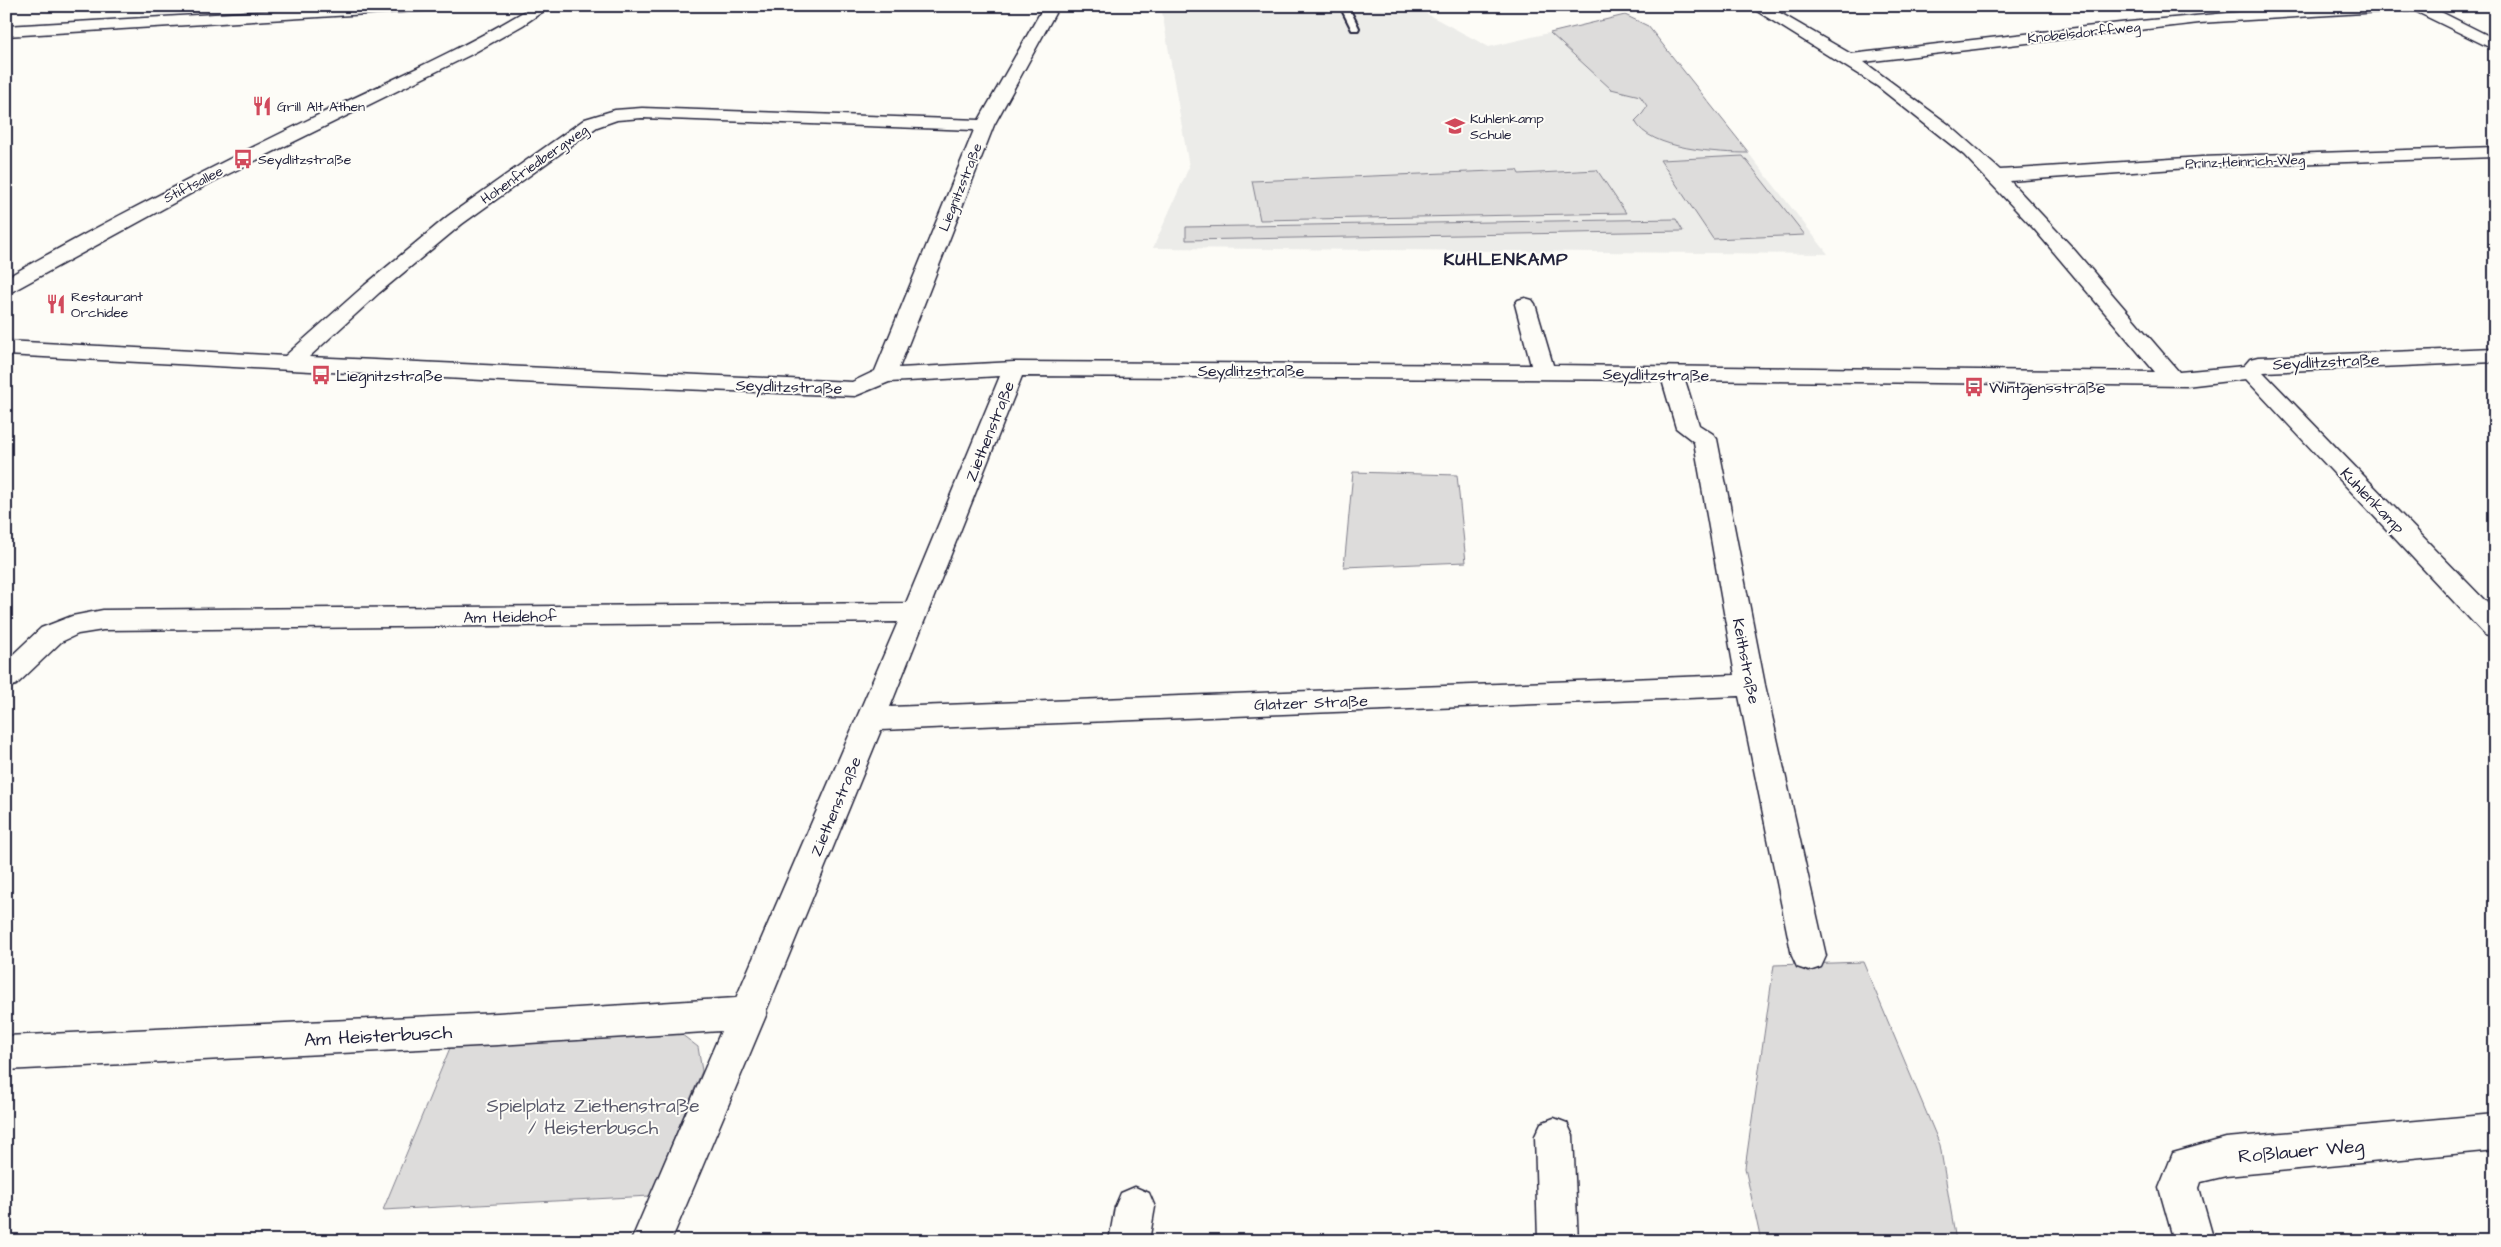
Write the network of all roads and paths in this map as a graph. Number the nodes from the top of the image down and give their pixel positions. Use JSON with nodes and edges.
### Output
{"nodes":[{"id":1,"x":434,"y":6,"type":"edge"},
{"id":2,"x":544,"y":6,"type":"edge"},
{"id":3,"x":1052,"y":6,"type":"edge"},
{"id":4,"x":1344,"y":6,"type":"edge"},
{"id":5,"x":1756,"y":6,"type":"edge"},
{"id":6,"x":2410,"y":6,"type":"edge"},
{"id":7,"x":2417,"y":6,"type":"edge"},
{"id":8,"x":1355,"y":28,"type":"dead end"},
{"id":9,"x":6,"y":31,"type":"edge"},
{"id":10,"x":2495,"y":45,"type":"edge"},
{"id":11,"x":1849,"y":59,"type":"junction"},
{"id":12,"x":985,"y":125,"type":"junction"},
{"id":13,"x":2495,"y":152,"type":"edge"},
{"id":14,"x":1996,"y":176,"type":"junction"},
{"id":15,"x":6,"y":287,"type":"edge"},
{"id":16,"x":1525,"y":304,"type":"dead end"},
{"id":17,"x":6,"y":348,"type":"edge"},
{"id":18,"x":2495,"y":355,"type":"edge"},
{"id":19,"x":290,"y":363,"type":"junction"},
{"id":20,"x":1014,"y":369,"type":"junction"},
{"id":21,"x":1544,"y":372,"type":"junction"},
{"id":22,"x":2251,"y":372,"type":"junction"},
{"id":23,"x":885,"y":375,"type":"junction"},
{"id":24,"x":1672,"y":375,"type":"junction"},
{"id":25,"x":2173,"y":379,"type":"junction"},
{"id":26,"x":916,"y":612,"type":"junction"},
{"id":27,"x":2495,"y":628,"type":"edge"},
{"id":28,"x":6,"y":678,"type":"edge"},
{"id":29,"x":1751,"y":685,"type":"junction"},
{"id":30,"x":871,"y":719,"type":"junction"},
{"id":31,"x":1809,"y":956,"type":"dead end"},
{"id":32,"x":749,"y":1013,"type":"junction"},
{"id":33,"x":6,"y":1053,"type":"edge"},
{"id":34,"x":2495,"y":1132,"type":"edge"},
{"id":35,"x":1554,"y":1136,"type":"dead end"},
{"id":36,"x":651,"y":1241,"type":"edge"},
{"id":37,"x":1558,"y":1241,"type":"edge"},
{"id":38,"x":2194,"y":1241,"type":"edge"}],
"edges":[{"from":1,"to":9,"type":"street"},
{"from":2,"to":15,"type":"street","name":"Stiftsallee"},
{"from":3,"to":12,"type":"street","name":"Liegnitzstraße"},
{"from":4,"to":8,"type":"lane"},
{"from":5,"to":11,"type":"street"},
{"from":6,"to":11,"type":"street","name":"Knobelsdorffweg"},
{"from":7,"to":10,"type":"street"},
{"from":11,"to":14,"type":"street"},
{"from":12,"to":19,"type":"street","name":"Hohenfriedbergweg"},
{"from":12,"to":23,"type":"street","name":"Liegnitzstraße"},
{"from":13,"to":14,"type":"street","name":"Prinz-Heinrich-Weg"},
{"from":14,"to":25,"type":"street"},
{"from":16,"to":21,"type":"street"},
{"from":17,"to":19,"type":"street","name":"Seydlitzstraße"},
{"from":18,"to":22,"type":"street","name":"Seydlitzstraße"},
{"from":19,"to":23,"type":"street","name":"Seydlitzstraße"},
{"from":20,"to":21,"type":"street","name":"Seydlitzstraße"},
{"from":20,"to":23,"type":"street","name":"Seydlitzstraße"},
{"from":20,"to":26,"type":"street","name":"Ziethenstraße"},
{"from":21,"to":24,"type":"street","name":"Seydlitzstraße"},
{"from":22,"to":25,"type":"street","name":"Seydlitzstraße"},
{"from":22,"to":27,"type":"street","name":"Kuhlenkamp"},
{"from":24,"to":25,"type":"street","name":"Seydlitzstraße"},
{"from":24,"to":29,"type":"street","name":"Keithstraße"},
{"from":26,"to":28,"type":"street","name":"Am Heidehof"},
{"from":26,"to":30,"type":"street","name":"Ziethenstraße"},
{"from":29,"to":30,"type":"street","name":"Glatzer Straße"},
{"from":29,"to":31,"type":"street","name":"Keithstraße"},
{"from":30,"to":32,"type":"street","name":"Ziethenstraße"},
{"from":32,"to":33,"type":"street","name":"Am Heisterbusch"},
{"from":32,"to":36,"type":"street","name":"Ziethenstraße"},
{"from":34,"to":38,"type":"street","name":"Roßlauer Weg"},
{"from":35,"to":37,"type":"street"}]}
